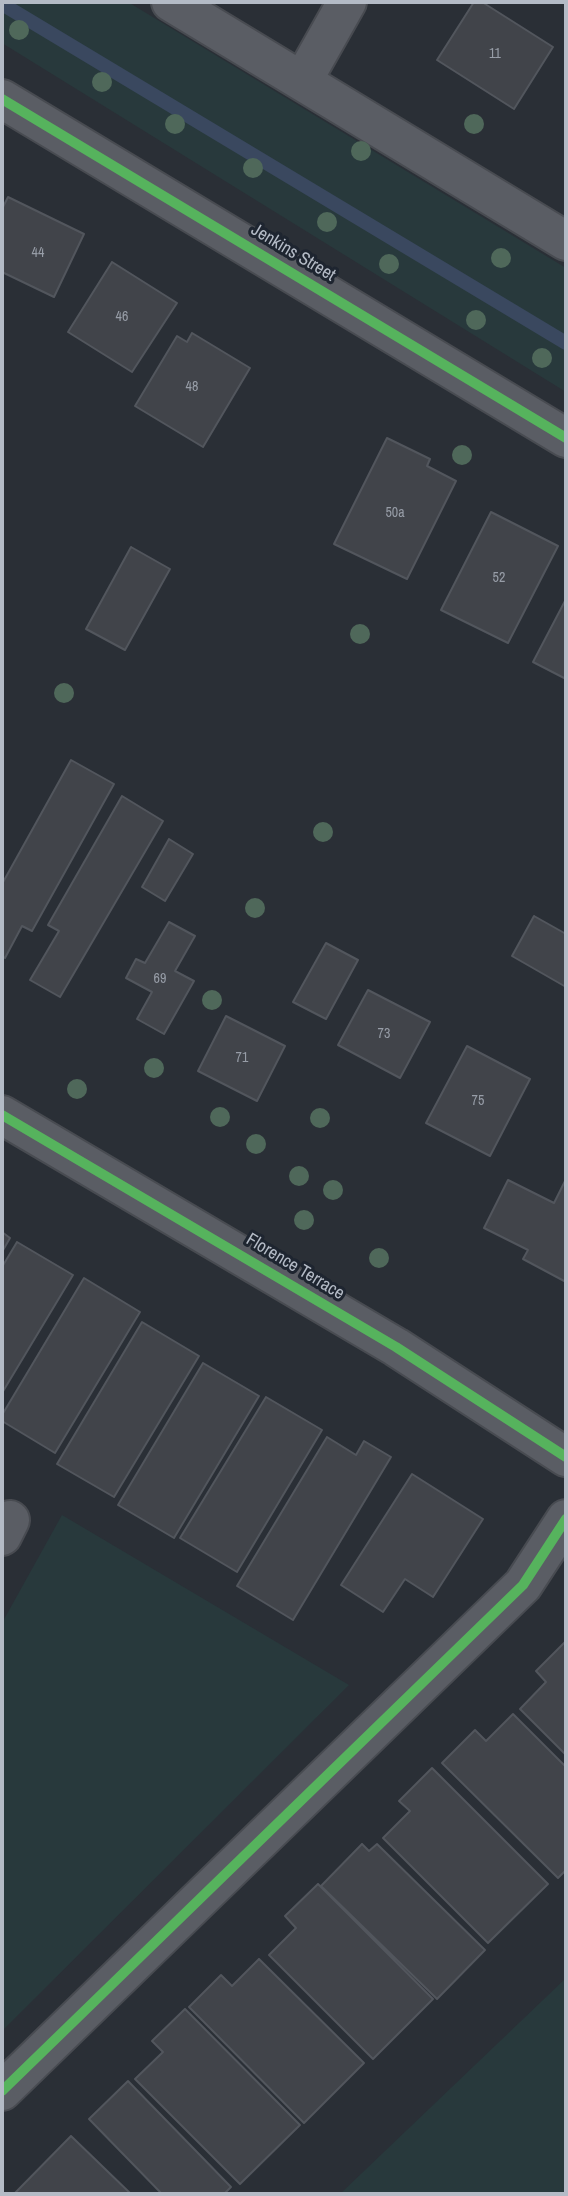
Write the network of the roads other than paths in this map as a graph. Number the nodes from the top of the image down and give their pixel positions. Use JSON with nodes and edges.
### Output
{"nodes":[{"id":1,"x":171,"y":2,"type":"edge"},
{"id":2,"x":347,"y":2,"type":"edge"},
{"id":3,"x":303,"y":80,"type":"junction"},
{"id":4,"x":2,"y":99,"type":"edge"},
{"id":5,"x":566,"y":241,"type":"edge"},
{"id":6,"x":566,"y":438,"type":"edge"},
{"id":7,"x":2,"y":1115,"type":"edge"},
{"id":8,"x":566,"y":1457,"type":"edge"},
{"id":9,"x":566,"y":1519,"type":"edge"},
{"id":10,"x":2,"y":2091,"type":"edge"}],
"edges":[{"from":1,"to":3,"type":"street"},
{"from":2,"to":3,"type":"street"},
{"from":3,"to":5,"type":"street"},
{"from":4,"to":6,"type":"street","name":"Jenkins Street"},
{"from":7,"to":8,"type":"street","name":"Florence Terrace"},
{"from":9,"to":10,"type":"street"}]}
